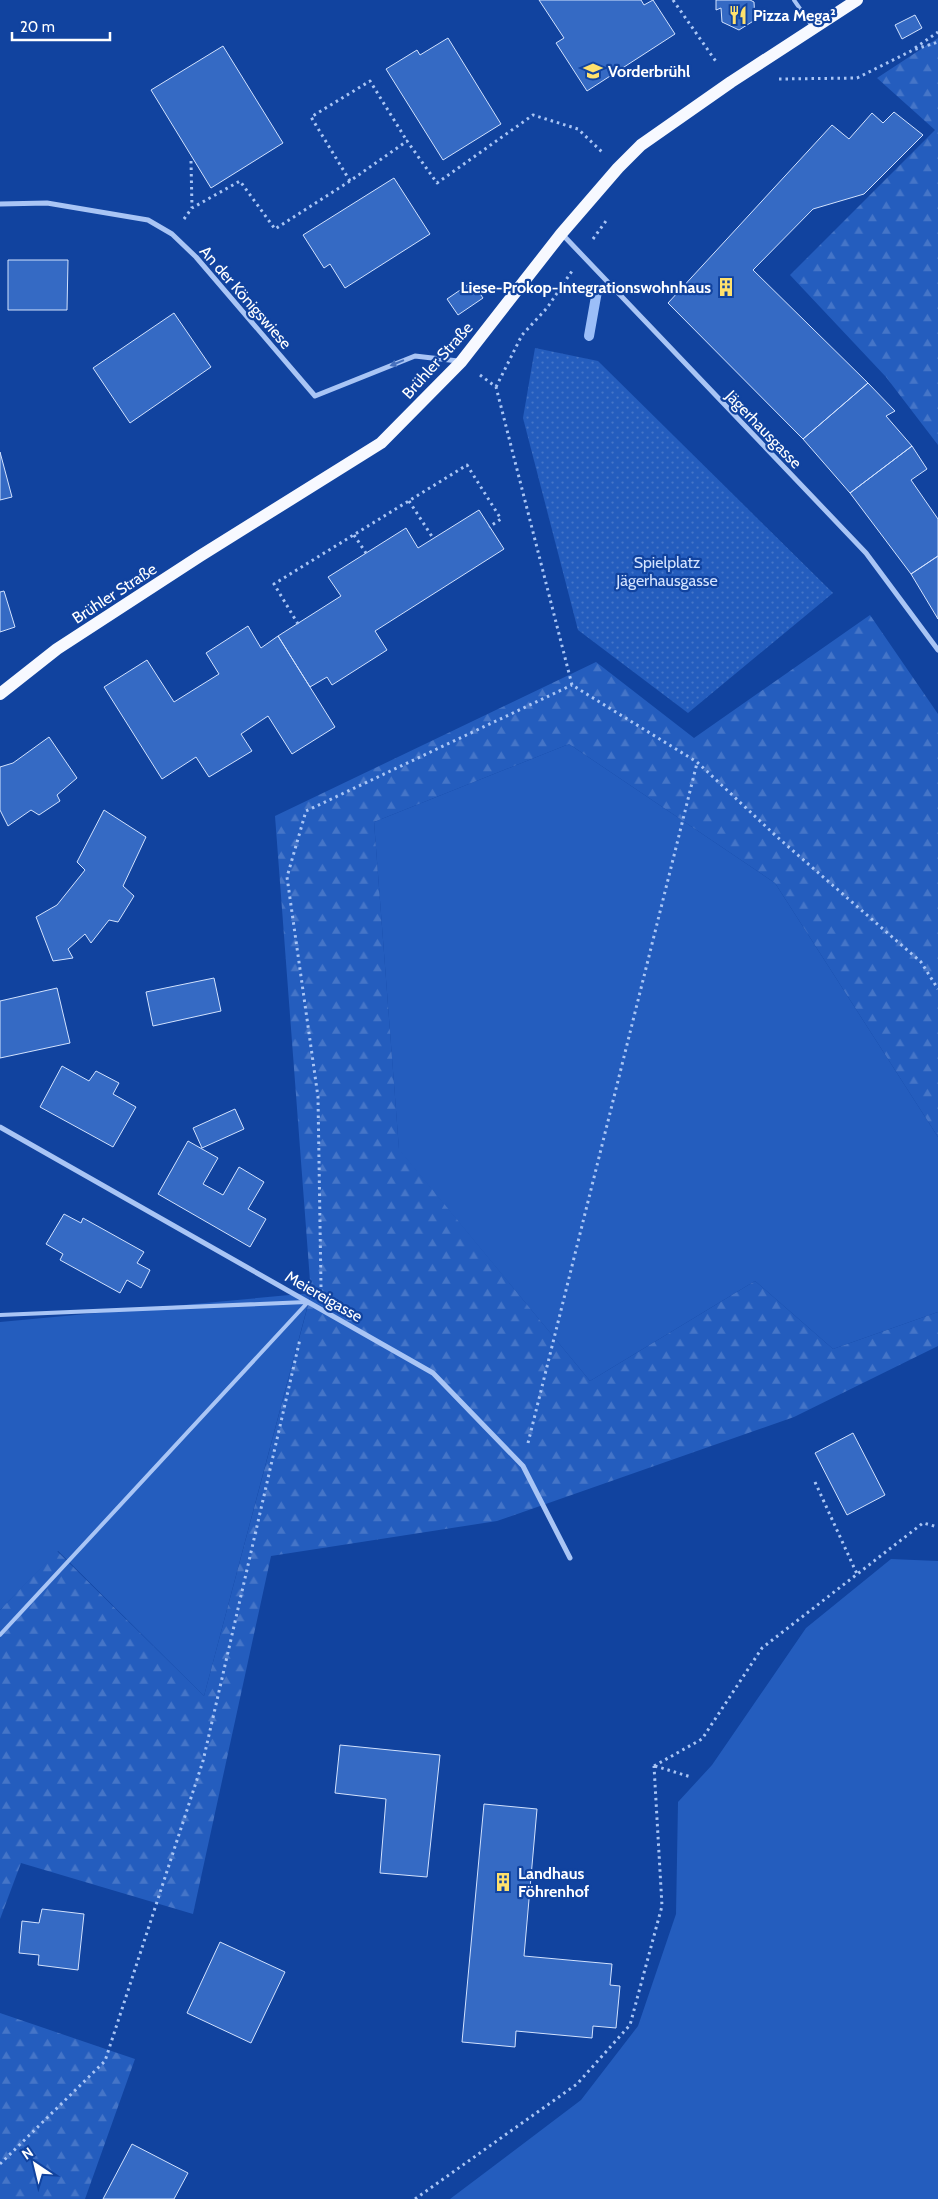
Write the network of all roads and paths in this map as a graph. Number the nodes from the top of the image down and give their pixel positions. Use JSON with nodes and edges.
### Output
{"nodes":[{"id":1,"x":673,"y":0,"type":"edge"},
{"id":2,"x":794,"y":0,"type":"edge"},
{"id":3,"x":856,"y":0,"type":"edge"},
{"id":4,"x":813,"y":28,"type":"junction"},
{"id":5,"x":938,"y":32,"type":"edge"},
{"id":6,"x":938,"y":42,"type":"edge"},
{"id":7,"x":913,"y":50,"type":"junction"},
{"id":8,"x":731,"y":82,"type":"junction"},
{"id":9,"x":772,"y":84,"type":"dead end"},
{"id":10,"x":407,"y":141,"type":"junction"},
{"id":11,"x":191,"y":161,"type":"dead end"},
{"id":12,"x":618,"y":168,"type":"junction"},
{"id":13,"x":350,"y":181,"type":"junction"},
{"id":14,"x":0,"y":204,"type":"edge"},
{"id":15,"x":192,"y":208,"type":"junction"},
{"id":16,"x":607,"y":219,"type":"dead end"},
{"id":17,"x":172,"y":234,"type":"junction"},
{"id":18,"x":562,"y":234,"type":"junction"},
{"id":19,"x":582,"y":256,"type":"junction"},
{"id":20,"x":461,"y":362,"type":"junction"},
{"id":21,"x":409,"y":501,"type":"junction"},
{"id":22,"x":489,"y":527,"type":"dead end"},
{"id":23,"x":354,"y":535,"type":"junction"},
{"id":24,"x":433,"y":538,"type":"dead end"},
{"id":25,"x":366,"y":553,"type":"dead end"},
{"id":26,"x":298,"y":624,"type":"dead end"},
{"id":27,"x":938,"y":650,"type":"edge"},
{"id":28,"x":572,"y":685,"type":"junction"},
{"id":29,"x":0,"y":694,"type":"edge"},
{"id":30,"x":697,"y":762,"type":"junction"},
{"id":31,"x":938,"y":989,"type":"edge"},
{"id":32,"x":0,"y":1127,"type":"edge"},
{"id":33,"x":308,"y":1302,"type":"junction"},
{"id":34,"x":0,"y":1315,"type":"edge"},
{"id":35,"x":523,"y":1466,"type":"junction"},
{"id":36,"x":815,"y":1482,"type":"dead end"},
{"id":37,"x":938,"y":1527,"type":"edge"},
{"id":38,"x":570,"y":1558,"type":"dead end"},
{"id":39,"x":857,"y":1574,"type":"junction"},
{"id":40,"x":0,"y":1635,"type":"edge"},
{"id":41,"x":654,"y":1766,"type":"junction"},
{"id":42,"x":691,"y":1777,"type":"dead end"},
{"id":43,"x":0,"y":2164,"type":"edge"},
{"id":44,"x":415,"y":2199,"type":"edge"}],
"edges":[{"from":1,"to":8,"type":"path"},
{"from":2,"to":4,"type":"lane"},
{"from":3,"to":4,"type":"main road","name":"Brühler Straße"},
{"from":4,"to":8,"type":"main road","name":"Brühler Straße"},
{"from":5,"to":7,"type":"path"},
{"from":6,"to":7,"type":"path"},
{"from":7,"to":9,"type":"path"},
{"from":8,"to":12,"type":"main road","name":"Brühler Straße"},
{"from":10,"to":12,"type":"path"},
{"from":10,"to":13,"type":"path"},
{"from":10,"to":13,"type":"path"},
{"from":11,"to":15,"type":"path"},
{"from":12,"to":18,"type":"main road","name":"Brühler Straße"},
{"from":13,"to":15,"type":"path"},
{"from":14,"to":17,"type":"street","name":"An der Königswiese"},
{"from":15,"to":17,"type":"path"},
{"from":16,"to":19,"type":"path"},
{"from":20,"to":17,"type":"street","name":"An der Königswiese","one_way":true},
{"from":18,"to":19,"type":"street","name":"Jägerhausgasse"},
{"from":18,"to":20,"type":"main road","name":"Brühler Straße"},
{"from":19,"to":27,"type":"street","name":"Jägerhausgasse"},
{"from":19,"to":28,"type":"path"},
{"from":20,"to":29,"type":"main road","name":"Brühler Straße"},
{"from":21,"to":22,"type":"path"},
{"from":21,"to":23,"type":"path"},
{"from":21,"to":24,"type":"path"},
{"from":23,"to":25,"type":"path"},
{"from":23,"to":26,"type":"path"},
{"from":28,"to":30,"type":"path"},
{"from":28,"to":33,"type":"path"},
{"from":30,"to":31,"type":"path"},
{"from":30,"to":35,"type":"path"},
{"from":32,"to":33,"type":"street","name":"Meiereigasse"},
{"from":33,"to":34,"type":"lane"},
{"from":33,"to":35,"type":"street","name":"Meiereigasse"},
{"from":33,"to":40,"type":"lane"},
{"from":33,"to":43,"type":"path"},
{"from":35,"to":38,"type":"street","name":"Meiereigasse"},
{"from":36,"to":39,"type":"path"},
{"from":37,"to":39,"type":"path"},
{"from":39,"to":41,"type":"path"},
{"from":41,"to":42,"type":"path"},
{"from":41,"to":44,"type":"path"}]}
